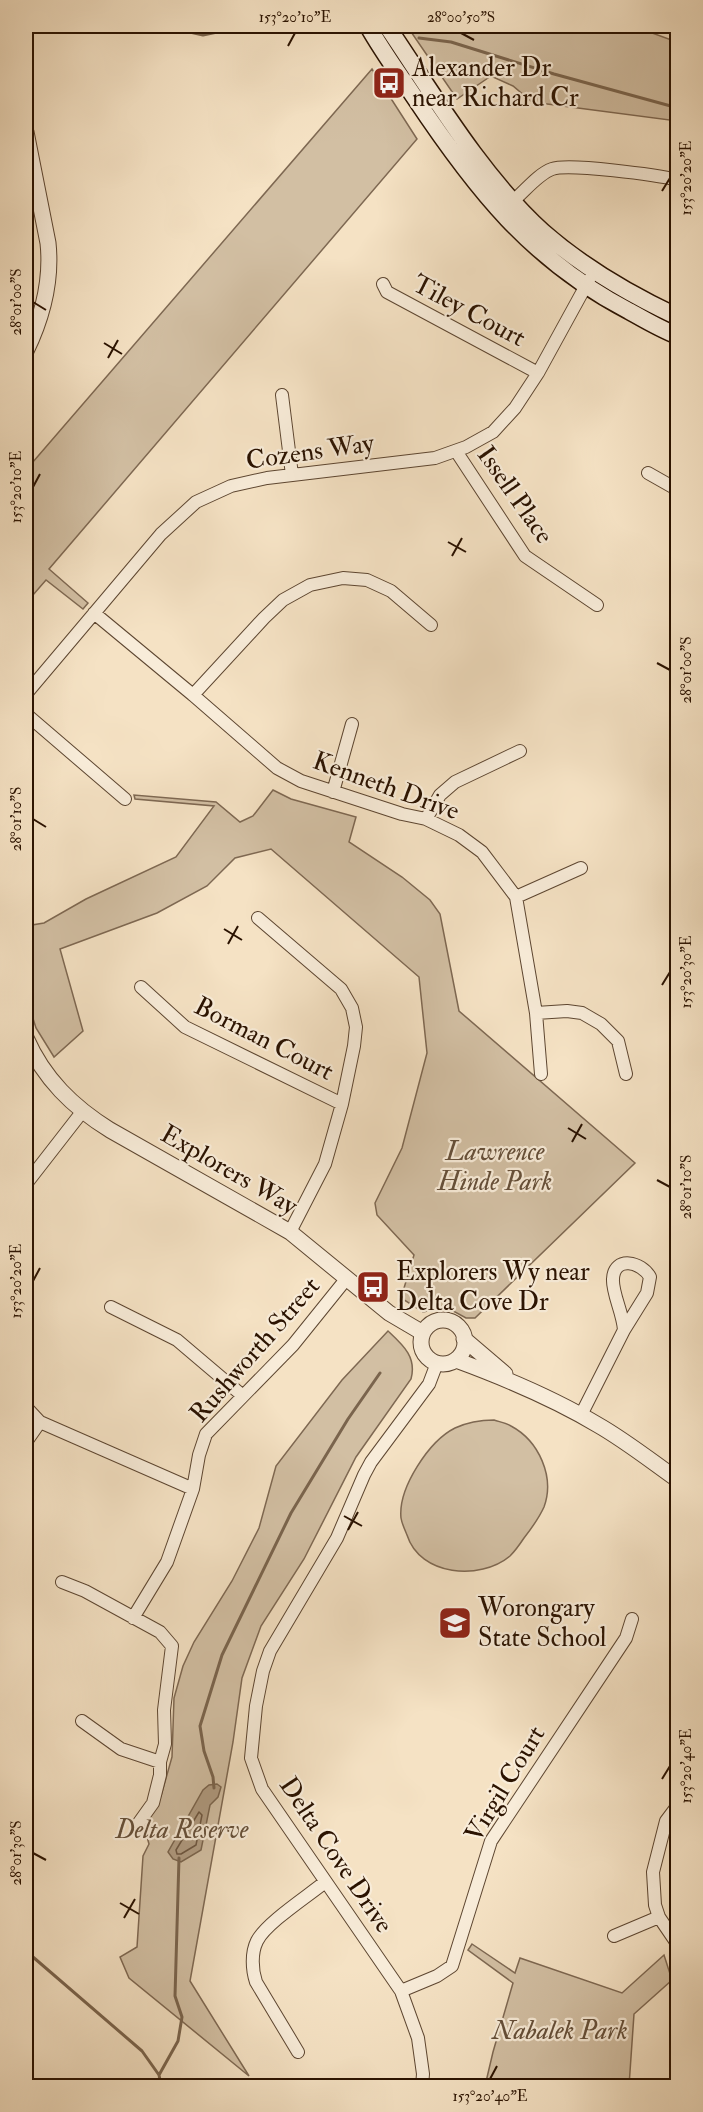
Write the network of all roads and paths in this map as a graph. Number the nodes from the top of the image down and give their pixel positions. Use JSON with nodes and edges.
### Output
{"nodes":[{"id":1,"x":368,"y":26,"type":"edge"},
{"id":2,"x":387,"y":26,"type":"edge"},
{"id":3,"x":26,"y":132,"type":"edge"},
{"id":4,"x":678,"y":180,"type":"edge"},
{"id":5,"x":513,"y":201,"type":"junction"},
{"id":6,"x":595,"y":271,"type":"junction"},
{"id":7,"x":383,"y":284,"type":"dead end"},
{"id":8,"x":586,"y":286,"type":"junction"},
{"id":9,"x":678,"y":317,"type":"edge"},
{"id":10,"x":678,"y":336,"type":"edge"},
{"id":11,"x":26,"y":351,"type":"edge"},
{"id":12,"x":538,"y":373,"type":"junction"},
{"id":13,"x":282,"y":395,"type":"dead end"},
{"id":14,"x":456,"y":451,"type":"junction"},
{"id":15,"x":648,"y":473,"type":"dead end"},
{"id":16,"x":292,"y":475,"type":"junction"},
{"id":17,"x":678,"y":490,"type":"edge"},
{"id":18,"x":597,"y":605,"type":"dead end"},
{"id":19,"x":94,"y":614,"type":"junction"},
{"id":20,"x":431,"y":625,"type":"dead end"},
{"id":21,"x":26,"y":694,"type":"edge"},
{"id":22,"x":193,"y":695,"type":"junction"},
{"id":23,"x":26,"y":714,"type":"edge"},
{"id":24,"x":352,"y":724,"type":"dead end"},
{"id":25,"x":520,"y":751,"type":"dead end"},
{"id":26,"x":333,"y":792,"type":"junction"},
{"id":27,"x":125,"y":799,"type":"dead end"},
{"id":28,"x":426,"y":819,"type":"junction"},
{"id":29,"x":580,"y":868,"type":"dead end"},
{"id":30,"x":516,"y":897,"type":"junction"},
{"id":31,"x":258,"y":918,"type":"dead end"},
{"id":32,"x":141,"y":987,"type":"dead end"},
{"id":33,"x":536,"y":1013,"type":"junction"},
{"id":34,"x":26,"y":1038,"type":"edge"},
{"id":35,"x":541,"y":1074,"type":"dead end"},
{"id":36,"x":626,"y":1074,"type":"dead end"},
{"id":37,"x":342,"y":1104,"type":"junction"},
{"id":38,"x":82,"y":1112,"type":"junction"},
{"id":39,"x":26,"y":1184,"type":"edge"},
{"id":40,"x":290,"y":1232,"type":"junction"},
{"id":41,"x":347,"y":1278,"type":"junction"},
{"id":42,"x":111,"y":1307,"type":"dead end"},
{"id":43,"x":624,"y":1330,"type":"junction"},
{"id":44,"x":423,"y":1333,"type":"junction"},
{"id":45,"x":464,"y":1339,"type":"junction"},
{"id":46,"x":456,"y":1360,"type":"junction"},
{"id":47,"x":437,"y":1363,"type":"junction"},
{"id":48,"x":512,"y":1380,"type":"junction"},
{"id":49,"x":243,"y":1396,"type":"junction"},
{"id":50,"x":26,"y":1407,"type":"edge"},
{"id":51,"x":581,"y":1415,"type":"junction"},
{"id":52,"x":40,"y":1422,"type":"junction"},
{"id":53,"x":26,"y":1442,"type":"edge"},
{"id":54,"x":678,"y":1480,"type":"edge"},
{"id":55,"x":194,"y":1489,"type":"junction"},
{"id":56,"x":62,"y":1582,"type":"dead end"},
{"id":57,"x":133,"y":1618,"type":"junction"},
{"id":58,"x":632,"y":1619,"type":"dead end"},
{"id":59,"x":82,"y":1721,"type":"dead end"},
{"id":60,"x":160,"y":1762,"type":"junction"},
{"id":61,"x":678,"y":1805,"type":"edge"},
{"id":62,"x":138,"y":1824,"type":"dead end"},
{"id":63,"x":325,"y":1882,"type":"junction"},
{"id":64,"x":658,"y":1917,"type":"junction"},
{"id":65,"x":614,"y":1936,"type":"dead end"},
{"id":66,"x":677,"y":1942,"type":"edge"},
{"id":67,"x":401,"y":1991,"type":"junction"},
{"id":68,"x":298,"y":2052,"type":"dead end"},
{"id":69,"x":422,"y":2086,"type":"edge"}],
"edges":[{"from":1,"to":8,"type":"main road"},
{"from":2,"to":5,"type":"main road"},
{"from":3,"to":11,"type":"street"},
{"from":4,"to":5,"type":"street"},
{"from":5,"to":6,"type":"main road"},
{"from":6,"to":8,"type":"street","name":"Cozens Way"},
{"from":6,"to":9,"type":"main road"},
{"from":7,"to":12,"type":"street","name":"Tiley Court"},
{"from":8,"to":10,"type":"main road"},
{"from":8,"to":12,"type":"street","name":"Cozens Way"},
{"from":12,"to":14,"type":"street","name":"Cozens Way"},
{"from":13,"to":16,"type":"street"},
{"from":14,"to":16,"type":"street","name":"Cozens Way"},
{"from":14,"to":18,"type":"street","name":"Issell Place"},
{"from":15,"to":17,"type":"street"},
{"from":16,"to":19,"type":"street","name":"Cozens Way"},
{"from":19,"to":21,"type":"street","name":"Cozens Way"},
{"from":19,"to":22,"type":"street","name":"Kenneth Drive"},
{"from":20,"to":22,"type":"street"},
{"from":22,"to":26,"type":"street","name":"Kenneth Drive"},
{"from":23,"to":27,"type":"street"},
{"from":24,"to":26,"type":"street"},
{"from":25,"to":28,"type":"street"},
{"from":26,"to":28,"type":"street","name":"Kenneth Drive"},
{"from":28,"to":30,"type":"street","name":"Kenneth Drive"},
{"from":29,"to":30,"type":"street"},
{"from":30,"to":33,"type":"street","name":"Kenneth Drive"},
{"from":31,"to":37,"type":"street"},
{"from":32,"to":37,"type":"street","name":"Borman Court"},
{"from":33,"to":35,"type":"street","name":"Kenneth Drive"},
{"from":33,"to":36,"type":"street"},
{"from":34,"to":38,"type":"street","name":"Explorers Way"},
{"from":37,"to":40,"type":"street"},
{"from":38,"to":39,"type":"street"},
{"from":38,"to":40,"type":"street","name":"Explorers Way"},
{"from":40,"to":41,"type":"street","name":"Explorers Way"},
{"from":41,"to":44,"type":"street","name":"Explorers Way"},
{"from":41,"to":49,"type":"street","name":"Rushworth Street"},
{"from":42,"to":49,"type":"street"},
{"from":43,"to":43,"type":"street"},
{"from":43,"to":51,"type":"street"},
{"from":44,"to":45,"type":"street"},
{"from":44,"to":47,"type":"street"},
{"from":45,"to":46,"type":"street"},
{"from":45,"to":48,"type":"street"},
{"from":46,"to":47,"type":"street"},
{"from":46,"to":48,"type":"street"},
{"from":47,"to":63,"type":"street","name":"Delta Cove Drive"},
{"from":48,"to":51,"type":"street"},
{"from":49,"to":55,"type":"street","name":"Rushworth Street"},
{"from":50,"to":52,"type":"street"},
{"from":51,"to":54,"type":"street"},
{"from":52,"to":53,"type":"street"},
{"from":52,"to":55,"type":"street"},
{"from":55,"to":57,"type":"street","name":"Rushworth Street"},
{"from":56,"to":57,"type":"street"},
{"from":57,"to":60,"type":"street"},
{"from":58,"to":67,"type":"street","name":"Virgil Court"},
{"from":59,"to":60,"type":"street"},
{"from":60,"to":62,"type":"street"},
{"from":61,"to":64,"type":"street"},
{"from":63,"to":67,"type":"street","name":"Delta Cove Drive"},
{"from":63,"to":68,"type":"street"},
{"from":64,"to":65,"type":"street"},
{"from":64,"to":66,"type":"street"},
{"from":67,"to":69,"type":"street","name":"Delta Cove Drive"}]}
